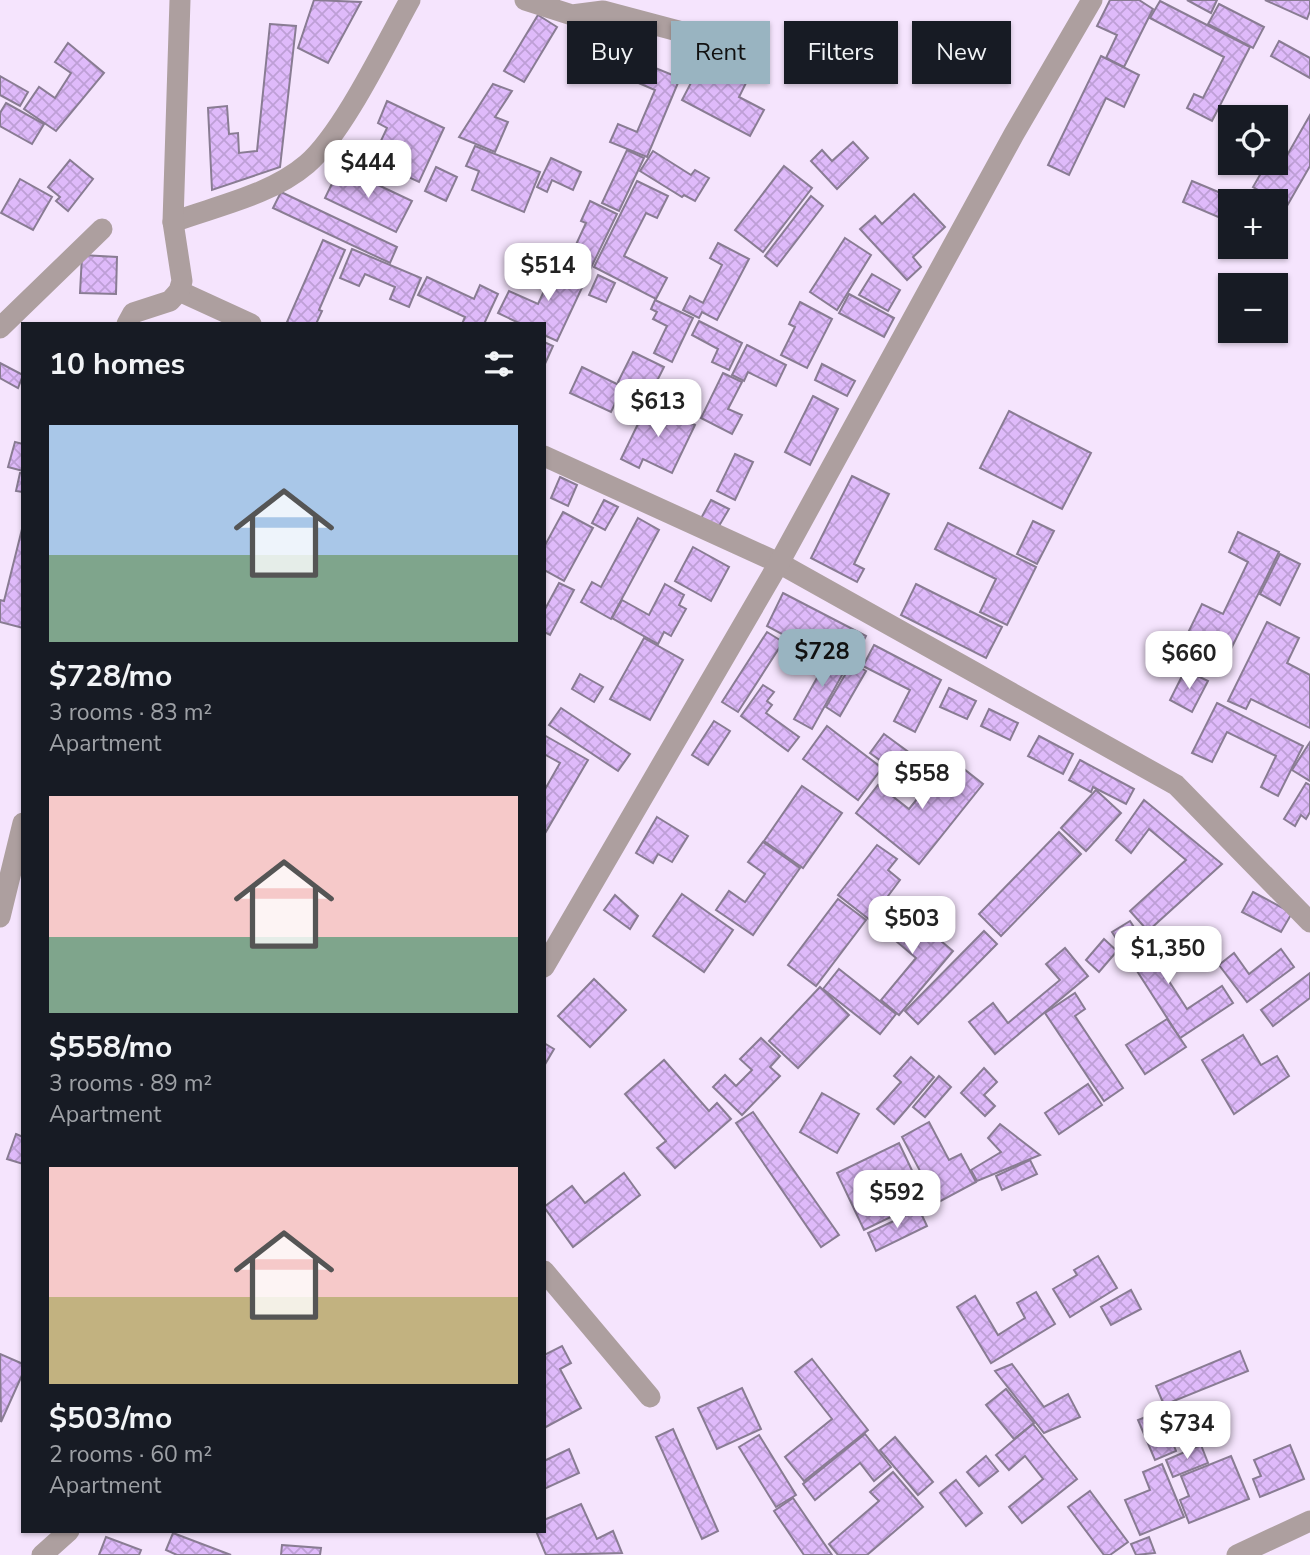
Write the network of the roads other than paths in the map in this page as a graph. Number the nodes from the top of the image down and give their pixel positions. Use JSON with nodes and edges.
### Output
{"nodes":[{"id":1,"x":180,"y":0,"type":"edge"},
{"id":2,"x":410,"y":0,"type":"edge"},
{"id":3,"x":525,"y":0,"type":"edge"},
{"id":4,"x":1092,"y":0,"type":"edge"},
{"id":5,"x":671,"y":29,"type":"edge"},
{"id":6,"x":173,"y":222,"type":"junction"},
{"id":7,"x":102,"y":229,"type":"dead end"},
{"id":8,"x":179,"y":291,"type":"junction"},
{"id":9,"x":128,"y":322,"type":"edge"},
{"id":10,"x":247,"y":322,"type":"edge"},
{"id":11,"x":0,"y":328,"type":"edge"},
{"id":12,"x":546,"y":457,"type":"edge"},
{"id":13,"x":779,"y":563,"type":"junction"},
{"id":14,"x":21,"y":831,"type":"edge"},
{"id":15,"x":0,"y":917,"type":"edge"},
{"id":16,"x":1310,"y":922,"type":"edge"},
{"id":17,"x":546,"y":964,"type":"edge"},
{"id":18,"x":546,"y":1273,"type":"edge"},
{"id":19,"x":650,"y":1397,"type":"dead end"},
{"id":20,"x":1310,"y":1521,"type":"edge"},
{"id":21,"x":67,"y":1533,"type":"edge"},
{"id":22,"x":42,"y":1555,"type":"edge"},
{"id":23,"x":1237,"y":1555,"type":"edge"}],
"edges":[{"from":1,"to":6,"type":"street"},
{"from":2,"to":6,"type":"street"},
{"from":3,"to":5,"type":"street"},
{"from":4,"to":13,"type":"street"},
{"from":6,"to":8,"type":"street"},
{"from":7,"to":11,"type":"street"},
{"from":8,"to":9,"type":"street"},
{"from":8,"to":10,"type":"street"},
{"from":12,"to":13,"type":"street"},
{"from":13,"to":16,"type":"street"},
{"from":13,"to":17,"type":"street"},
{"from":14,"to":15,"type":"street"},
{"from":18,"to":19,"type":"street"},
{"from":20,"to":23,"type":"street"},
{"from":21,"to":22,"type":"street"}]}
